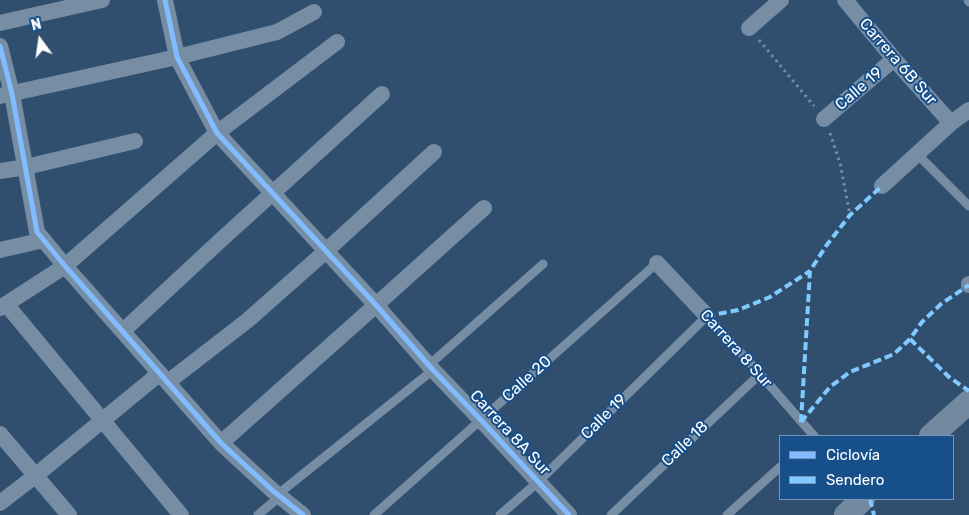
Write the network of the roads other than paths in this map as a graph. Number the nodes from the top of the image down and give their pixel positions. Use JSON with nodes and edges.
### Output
{"nodes":[{"id":1,"x":102,"y":0,"type":"edge"},
{"id":2,"x":165,"y":0,"type":"edge"},
{"id":3,"x":781,"y":0,"type":"edge"},
{"id":4,"x":845,"y":0,"type":"edge"},
{"id":5,"x":314,"y":12,"type":"dead end"},
{"id":6,"x":0,"y":23,"type":"edge"},
{"id":7,"x":749,"y":28,"type":"road end"},
{"id":8,"x":337,"y":42,"type":"dead end"},
{"id":9,"x":0,"y":46,"type":"edge"},
{"id":10,"x":177,"y":57,"type":"junction"},
{"id":11,"x":894,"y":58,"type":"junction"},
{"id":12,"x":382,"y":94,"type":"dead end"},
{"id":13,"x":6,"y":95,"type":"edge"},
{"id":14,"x":969,"y":110,"type":"edge"},
{"id":15,"x":824,"y":119,"type":"road end"},
{"id":16,"x":951,"y":124,"type":"junction"},
{"id":17,"x":217,"y":133,"type":"junction"},
{"id":18,"x":134,"y":141,"type":"dead end"},
{"id":19,"x":434,"y":152,"type":"dead end"},
{"id":20,"x":918,"y":154,"type":"junction"},
{"id":21,"x":26,"y":167,"type":"junction"},
{"id":22,"x":0,"y":170,"type":"edge"},
{"id":23,"x":882,"y":186,"type":"dead end"},
{"id":24,"x":273,"y":193,"type":"junction"},
{"id":25,"x":969,"y":206,"type":"edge"},
{"id":26,"x":484,"y":208,"type":"dead end"},
{"id":27,"x":44,"y":240,"type":"junction"},
{"id":28,"x":0,"y":250,"type":"edge"},
{"id":29,"x":326,"y":251,"type":"junction"},
{"id":30,"x":657,"y":263,"type":"joint"},
{"id":31,"x":542,"y":264,"type":"dead end"},
{"id":32,"x":65,"y":266,"type":"junction"},
{"id":33,"x":376,"y":305,"type":"junction"},
{"id":34,"x":3,"y":306,"type":"edge"},
{"id":35,"x":706,"y":316,"type":"junction"},
{"id":36,"x":123,"y":331,"type":"junction"},
{"id":37,"x":431,"y":367,"type":"junction"},
{"id":38,"x":760,"y":374,"type":"junction"},
{"id":39,"x":164,"y":377,"type":"junction"},
{"id":40,"x":969,"y":402,"type":"edge"},
{"id":41,"x":102,"y":420,"type":"junction"},
{"id":42,"x":481,"y":420,"type":"junction"},
{"id":43,"x":0,"y":434,"type":"edge"},
{"id":44,"x":813,"y":435,"type":"edge"},
{"id":45,"x":933,"y":435,"type":"edge"},
{"id":46,"x":221,"y":442,"type":"junction"},
{"id":47,"x":779,"y":468,"type":"edge"},
{"id":48,"x":35,"y":476,"type":"junction"},
{"id":49,"x":538,"y":482,"type":"junction"},
{"id":50,"x":278,"y":496,"type":"junction"},
{"id":51,"x":862,"y":500,"type":"edge"},
{"id":52,"x":0,"y":503,"type":"edge"},
{"id":53,"x":69,"y":515,"type":"edge"},
{"id":54,"x":181,"y":515,"type":"edge"},
{"id":55,"x":258,"y":515,"type":"edge"},
{"id":56,"x":303,"y":515,"type":"edge"},
{"id":57,"x":374,"y":515,"type":"edge"},
{"id":58,"x":500,"y":515,"type":"edge"},
{"id":59,"x":569,"y":515,"type":"edge"},
{"id":60,"x":611,"y":515,"type":"edge"},
{"id":61,"x":727,"y":515,"type":"edge"},
{"id":62,"x":846,"y":515,"type":"edge"}],
"edges":[{"from":1,"to":6,"type":"street"},
{"from":2,"to":10,"type":"street","name":"Carrera 8A Sur"},
{"from":3,"to":7,"type":"street"},
{"from":4,"to":11,"type":"street","name":"Carrera 6B Sur"},
{"from":5,"to":10,"type":"street"},
{"from":8,"to":17,"type":"street"},
{"from":9,"to":13,"type":"street"},
{"from":10,"to":13,"type":"street"},
{"from":10,"to":17,"type":"street","name":"Carrera 8A Sur"},
{"from":11,"to":15,"type":"street","name":"Calle 19"},
{"from":11,"to":16,"type":"street","name":"Carrera 6B Sur"},
{"from":12,"to":24,"type":"street"},
{"from":13,"to":21,"type":"street"},
{"from":14,"to":16,"type":"street"},
{"from":16,"to":20,"type":"street"},
{"from":17,"to":24,"type":"street","name":"Carrera 8A Sur"},
{"from":17,"to":32,"type":"street"},
{"from":18,"to":21,"type":"street"},
{"from":19,"to":29,"type":"street"},
{"from":20,"to":23,"type":"street"},
{"from":20,"to":25,"type":"lane"},
{"from":21,"to":22,"type":"street"},
{"from":21,"to":27,"type":"street"},
{"from":24,"to":29,"type":"street","name":"Carrera 8A Sur"},
{"from":24,"to":36,"type":"street"},
{"from":26,"to":33,"type":"street"},
{"from":27,"to":28,"type":"street"},
{"from":27,"to":32,"type":"street"},
{"from":29,"to":33,"type":"street","name":"Carrera 8A Sur"},
{"from":29,"to":39,"type":"street"},
{"from":30,"to":35,"type":"street","name":"Carrera 8 Sur"},
{"from":30,"to":42,"type":"lane","name":"Calle 20"},
{"from":31,"to":37,"type":"lane"},
{"from":32,"to":34,"type":"street"},
{"from":32,"to":36,"type":"street"},
{"from":33,"to":37,"type":"street","name":"Carrera 8A Sur"},
{"from":33,"to":46,"type":"street"},
{"from":34,"to":41,"type":"street"},
{"from":35,"to":38,"type":"lane","name":"Carrera 8 Sur"},
{"from":35,"to":49,"type":"lane","name":"Calle 19"},
{"from":36,"to":39,"type":"street"},
{"from":37,"to":42,"type":"street","name":"Carrera 8A Sur"},
{"from":37,"to":50,"type":"lane"},
{"from":38,"to":44,"type":"lane","name":"Carrera 8 Sur"},
{"from":38,"to":60,"type":"lane","name":"Calle 18"},
{"from":39,"to":41,"type":"street"},
{"from":39,"to":46,"type":"street"},
{"from":40,"to":45,"type":"street"},
{"from":41,"to":48,"type":"street"},
{"from":41,"to":54,"type":"street"},
{"from":42,"to":49,"type":"street","name":"Carrera 8A Sur"},
{"from":42,"to":57,"type":"lane","name":"Calle 20"},
{"from":43,"to":48,"type":"street"},
{"from":46,"to":50,"type":"street"},
{"from":47,"to":61,"type":"lane"},
{"from":48,"to":52,"type":"street"},
{"from":48,"to":53,"type":"street"},
{"from":49,"to":58,"type":"lane","name":"Calle 19"},
{"from":49,"to":59,"type":"street","name":"Carrera 8A Sur"},
{"from":50,"to":55,"type":"lane"},
{"from":50,"to":56,"type":"street"},
{"from":51,"to":62,"type":"street"}]}
